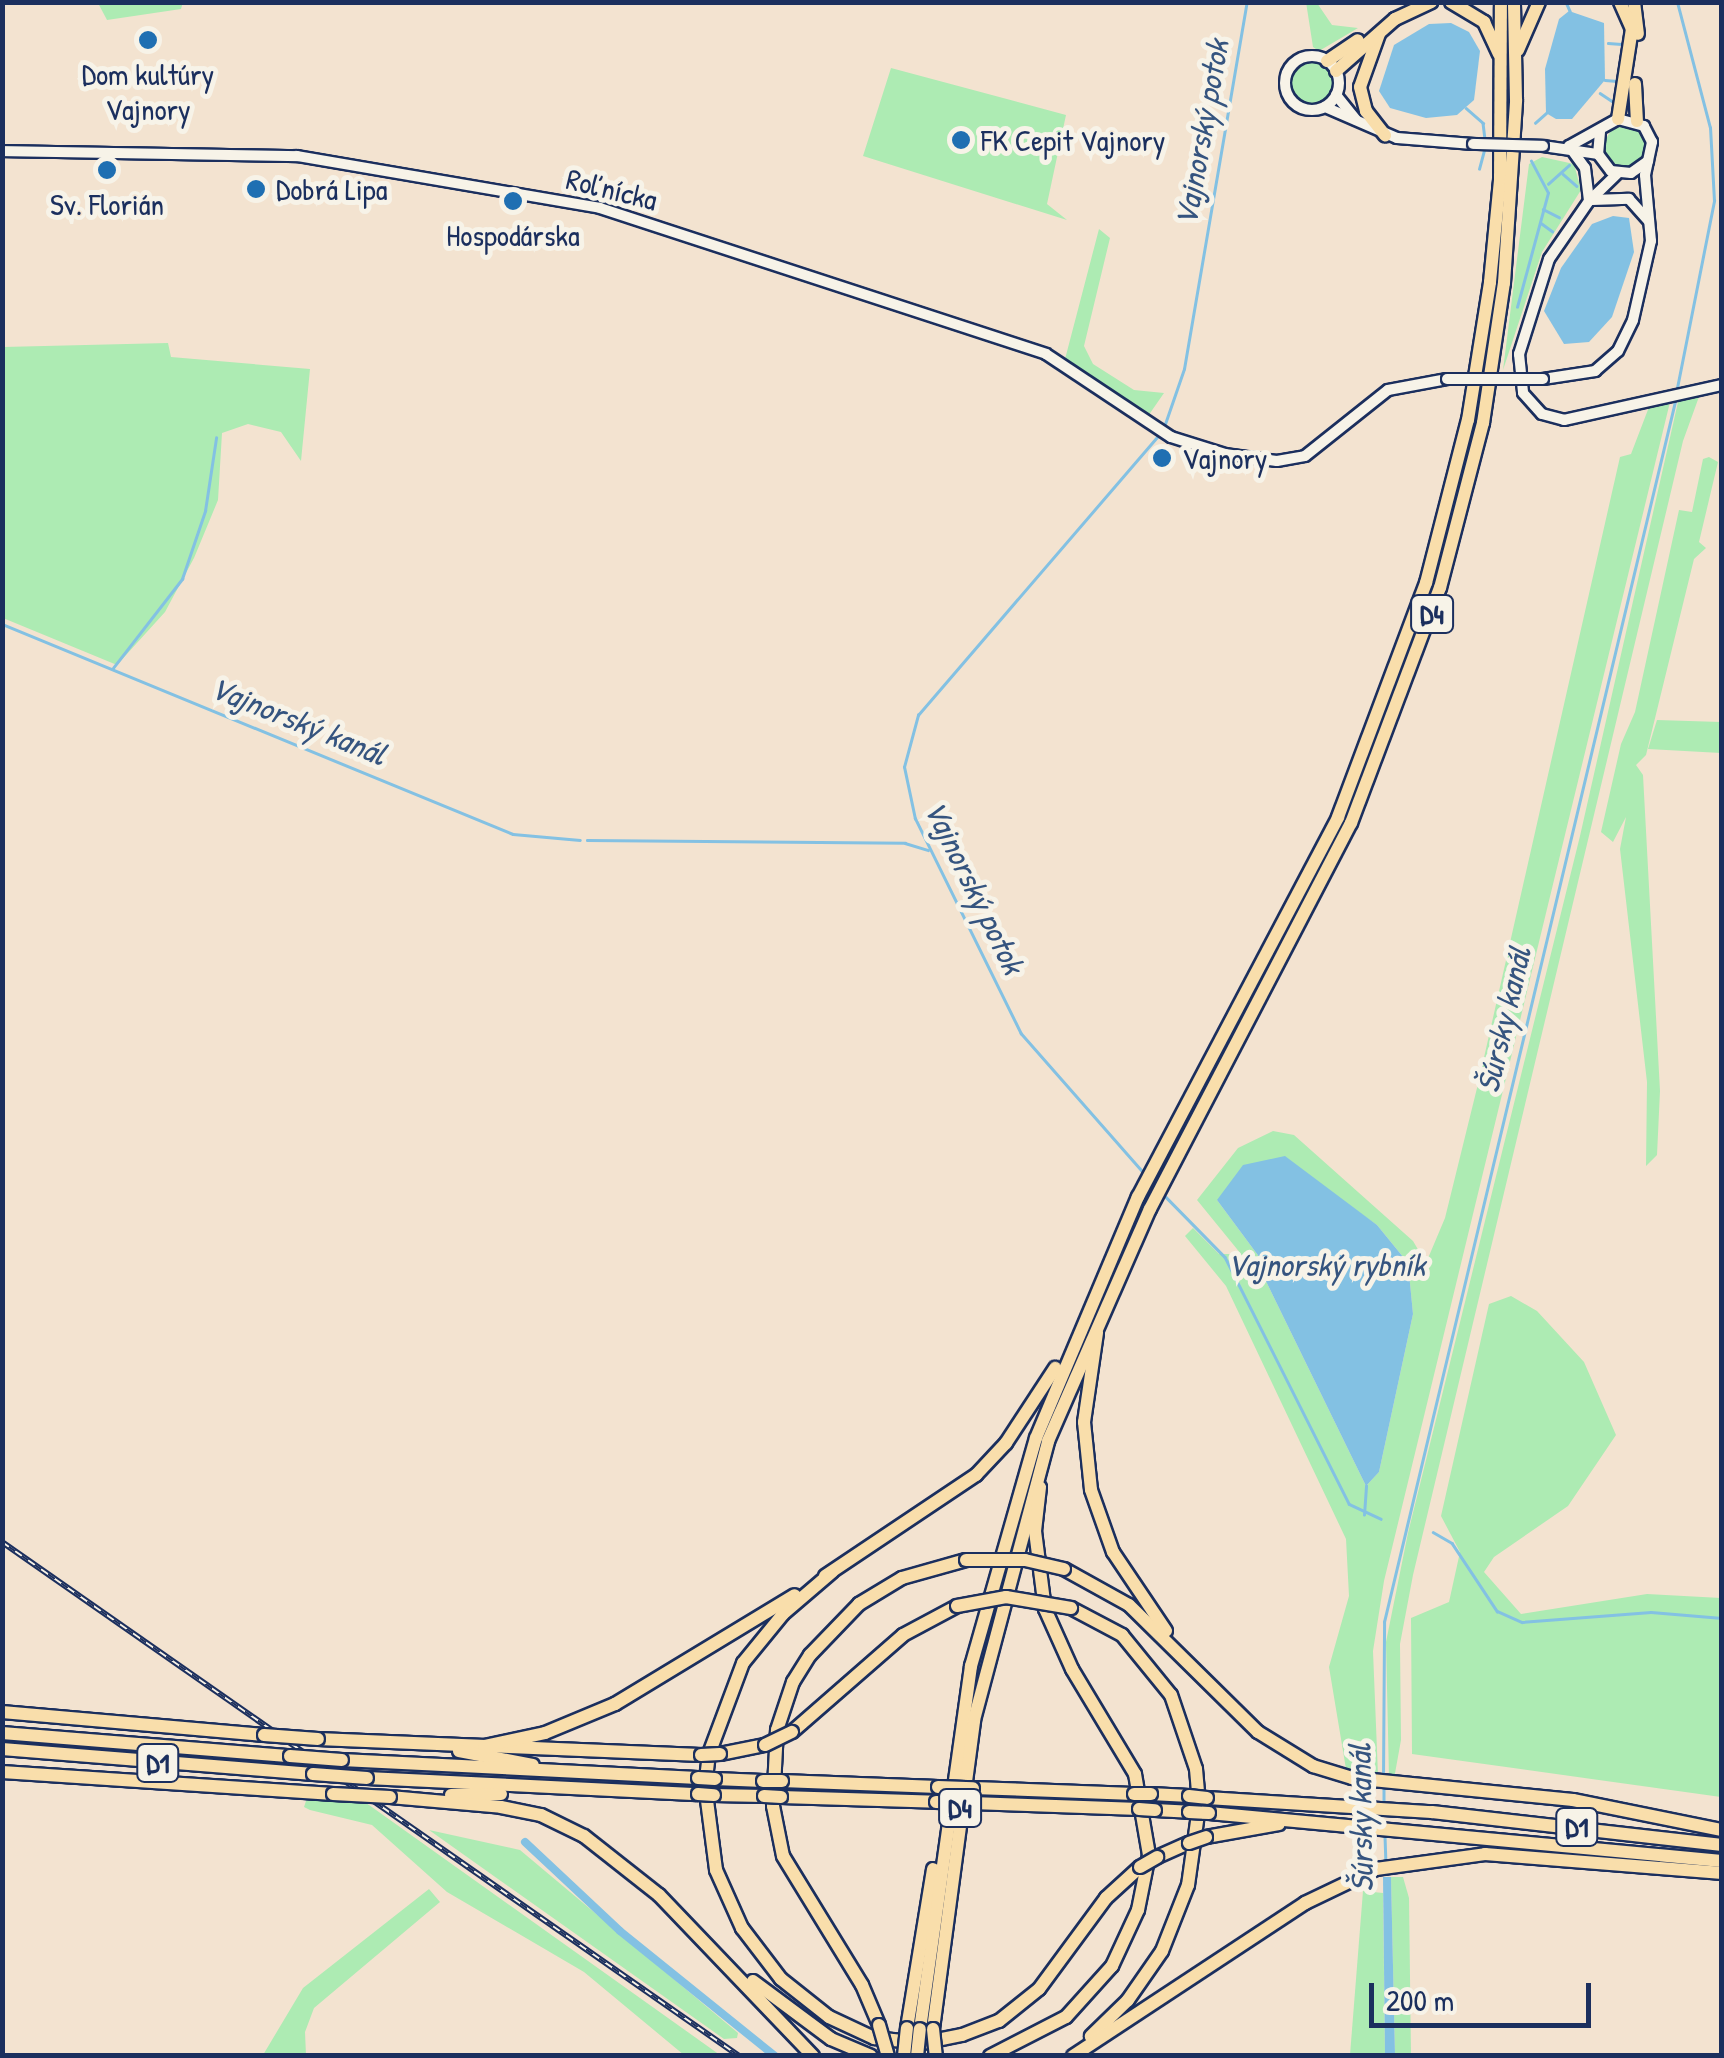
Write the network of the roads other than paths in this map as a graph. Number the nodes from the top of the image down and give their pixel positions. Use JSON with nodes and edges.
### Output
{"nodes":[{"id":1,"x":1404,"y":2,"type":"edge"},
{"id":2,"x":1431,"y":2,"type":"edge"},
{"id":3,"x":1451,"y":2,"type":"edge"},
{"id":4,"x":1500,"y":2,"type":"edge"},
{"id":5,"x":1514,"y":2,"type":"edge"},
{"id":6,"x":1539,"y":2,"type":"edge"},
{"id":7,"x":1620,"y":2,"type":"edge"},
{"id":8,"x":1634,"y":2,"type":"edge"},
{"id":9,"x":1381,"y":30,"type":"junction"},
{"id":10,"x":1516,"y":56,"type":"junction"},
{"id":11,"x":1331,"y":66,"type":"junction"},
{"id":12,"x":1503,"y":66,"type":"junction"},
{"id":13,"x":1336,"y":95,"type":"junction"},
{"id":14,"x":1325,"y":107,"type":"junction"},
{"id":15,"x":1618,"y":118,"type":"junction"},
{"id":16,"x":1356,"y":120,"type":"junction"},
{"id":17,"x":1636,"y":121,"type":"junction"},
{"id":18,"x":1600,"y":132,"type":"junction"},
{"id":19,"x":1386,"y":135,"type":"junction"},
{"id":20,"x":1570,"y":146,"type":"junction"},
{"id":21,"x":2,"y":151,"type":"edge"},
{"id":22,"x":1599,"y":156,"type":"junction"},
{"id":23,"x":1648,"y":160,"type":"junction"},
{"id":24,"x":1621,"y":173,"type":"junction"},
{"id":25,"x":1645,"y":194,"type":"junction"},
{"id":26,"x":1589,"y":200,"type":"junction"},
{"id":27,"x":1652,"y":226,"type":"junction"},
{"id":28,"x":1722,"y":385,"type":"edge"},
{"id":29,"x":1098,"y":1320,"type":"junction"},
{"id":30,"x":1072,"y":1341,"type":"junction"},
{"id":31,"x":1048,"y":1440,"type":"junction"},
{"id":32,"x":832,"y":1572,"type":"junction"},
{"id":33,"x":1179,"y":1650,"type":"junction"},
{"id":34,"x":2,"y":1712,"type":"edge"},
{"id":35,"x":2,"y":1733,"type":"edge"},
{"id":36,"x":414,"y":1742,"type":"junction"},
{"id":37,"x":484,"y":1746,"type":"junction"},
{"id":38,"x":2,"y":1749,"type":"edge"},
{"id":39,"x":2,"y":1772,"type":"edge"},
{"id":40,"x":579,"y":1774,"type":"junction"},
{"id":41,"x":598,"y":1790,"type":"junction"},
{"id":42,"x":390,"y":1797,"type":"junction"},
{"id":43,"x":1337,"y":1822,"type":"junction"},
{"id":44,"x":1722,"y":1830,"type":"edge"},
{"id":45,"x":1722,"y":1845,"type":"edge"},
{"id":46,"x":1722,"y":1861,"type":"edge"},
{"id":47,"x":1722,"y":1874,"type":"edge"},
{"id":48,"x":720,"y":1954,"type":"junction"},
{"id":49,"x":920,"y":2029,"type":"junction"},
{"id":50,"x":810,"y":2052,"type":"edge"},
{"id":51,"x":871,"y":2056,"type":"edge"},
{"id":52,"x":888,"y":2056,"type":"edge"},
{"id":53,"x":904,"y":2056,"type":"edge"},
{"id":54,"x":917,"y":2056,"type":"edge"},
{"id":55,"x":933,"y":2056,"type":"edge"},
{"id":56,"x":990,"y":2056,"type":"edge"},
{"id":57,"x":1071,"y":2056,"type":"edge"}],
"edges":[{"from":1,"to":11,"type":"highway"},
{"from":2,"to":9,"type":"highway"},
{"from":3,"to":12,"type":"highway"},
{"from":4,"to":12,"type":"highway","number":"D4"},
{"from":5,"to":10,"type":"highway","number":"D4"},
{"from":6,"to":10,"type":"highway"},
{"from":7,"to":15,"type":"highway"},
{"from":8,"to":17,"type":"highway"},
{"from":9,"to":11,"type":"highway"},
{"from":9,"to":19,"type":"highway"},
{"from":10,"to":29,"type":"highway","number":"D4"},
{"from":11,"to":13,"type":"street"},
{"from":11,"to":14,"type":"street"},
{"from":12,"to":30,"type":"highway","number":"D4"},
{"from":13,"to":14,"type":"street"},
{"from":13,"to":16,"type":"street"},
{"from":14,"to":16,"type":"street"},
{"from":15,"to":17,"type":"street"},
{"from":15,"to":18,"type":"street"},
{"from":16,"to":19,"type":"street"},
{"from":17,"to":23,"type":"street"},
{"from":18,"to":20,"type":"street"},
{"from":18,"to":22,"type":"street"},
{"from":19,"to":20,"type":"street","bridge":true},
{"from":20,"to":22,"type":"street"},
{"from":20,"to":26,"type":"street"},
{"from":21,"to":27,"type":"street","name":"Roľnícka","bridge":true},
{"from":22,"to":24,"type":"street"},
{"from":22,"to":26,"type":"street"},
{"from":23,"to":24,"type":"street"},
{"from":23,"to":25,"type":"street"},
{"from":24,"to":25,"type":"street"},
{"from":24,"to":26,"type":"street"},
{"from":25,"to":27,"type":"street"},
{"from":26,"to":27,"type":"street"},
{"from":26,"to":28,"type":"street"},
{"from":29,"to":31,"type":"highway","number":"D4"},
{"from":29,"to":33,"type":"highway"},
{"from":30,"to":32,"type":"highway"},
{"from":30,"to":49,"type":"highway","number":"D4"},
{"from":31,"to":49,"type":"highway","number":"D4"},
{"from":31,"to":56,"type":"highway"},
{"from":32,"to":37,"type":"highway"},
{"from":32,"to":43,"type":"highway","bridge":true},
{"from":33,"to":44,"type":"highway"},
{"from":33,"to":52,"type":"highway","bridge":true},
{"from":34,"to":36,"type":"highway","bridge":true},
{"from":35,"to":40,"type":"highway","number":"D1","bridge":true},
{"from":36,"to":37,"type":"highway"},
{"from":36,"to":40,"type":"highway"},
{"from":37,"to":57,"type":"highway","bridge":true},
{"from":38,"to":41,"type":"highway","number":"D1","bridge":true},
{"from":39,"to":42,"type":"highway","bridge":true},
{"from":40,"to":45,"type":"highway","number":"D1","bridge":true},
{"from":41,"to":42,"type":"highway"},
{"from":41,"to":43,"type":"highway","number":"D1","bridge":true},
{"from":42,"to":48,"type":"highway"},
{"from":43,"to":46,"type":"highway","number":"D1"},
{"from":47,"to":57,"type":"highway"},
{"from":48,"to":50,"type":"highway"},
{"from":48,"to":51,"type":"highway"},
{"from":49,"to":53,"type":"highway","bridge":true},
{"from":49,"to":54,"type":"highway","number":"D4","bridge":true},
{"from":49,"to":55,"type":"highway","number":"D4","bridge":true}]}
